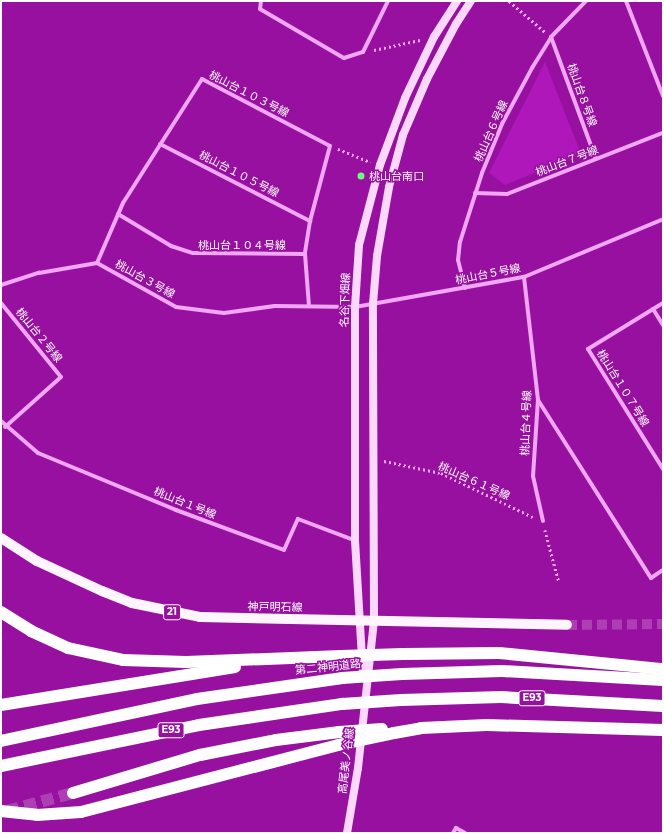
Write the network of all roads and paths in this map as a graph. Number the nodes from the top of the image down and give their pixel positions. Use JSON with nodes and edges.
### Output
{"nodes":[{"id":1,"x":261,"y":1,"type":"edge"},
{"id":2,"x":388,"y":1,"type":"edge"},
{"id":3,"x":457,"y":1,"type":"edge"},
{"id":4,"x":471,"y":1,"type":"edge"},
{"id":5,"x":509,"y":1,"type":"edge"},
{"id":6,"x":586,"y":1,"type":"edge"},
{"id":7,"x":626,"y":1,"type":"edge"},
{"id":8,"x":552,"y":37,"type":"junction"},
{"id":9,"x":434,"y":38,"type":"junction"},
{"id":10,"x":363,"y":52,"type":"junction"},
{"id":11,"x":663,"y":96,"type":"edge"},
{"id":12,"x":663,"y":133,"type":"edge"},
{"id":13,"x":160,"y":144,"type":"junction"},
{"id":14,"x":330,"y":146,"type":"junction"},
{"id":15,"x":596,"y":159,"type":"junction"},
{"id":16,"x":380,"y":166,"type":"junction"},
{"id":17,"x":475,"y":193,"type":"junction"},
{"id":18,"x":118,"y":214,"type":"junction"},
{"id":19,"x":663,"y":219,"type":"edge"},
{"id":20,"x":310,"y":220,"type":"junction"},
{"id":21,"x":305,"y":254,"type":"junction"},
{"id":22,"x":97,"y":263,"type":"junction"},
{"id":23,"x":524,"y":277,"type":"junction"},
{"id":24,"x":1,"y":285,"type":"edge"},
{"id":25,"x":465,"y":288,"type":"junction"},
{"id":26,"x":1,"y":303,"type":"edge"},
{"id":27,"x":663,"y":303,"type":"edge"},
{"id":28,"x":373,"y":304,"type":"junction"},
{"id":29,"x":309,"y":306,"type":"junction"},
{"id":30,"x":355,"y":306,"type":"junction"},
{"id":31,"x":653,"y":310,"type":"junction"},
{"id":32,"x":663,"y":325,"type":"edge"},
{"id":33,"x":538,"y":400,"type":"junction"},
{"id":34,"x":1,"y":421,"type":"edge"},
{"id":35,"x":5,"y":427,"type":"junction"},
{"id":36,"x":373,"y":459,"type":"junction"},
{"id":37,"x":663,"y":469,"type":"edge"},
{"id":38,"x":543,"y":521,"type":"junction"},
{"id":39,"x":1,"y":538,"type":"edge"},
{"id":40,"x":355,"y":540,"type":"junction"},
{"id":41,"x":663,"y":570,"type":"edge"},
{"id":42,"x":559,"y":582,"type":"dead end"},
{"id":43,"x":1,"y":612,"type":"edge"},
{"id":44,"x":359,"y":620,"type":"junction"},
{"id":45,"x":374,"y":620,"type":"junction"},
{"id":46,"x":567,"y":625,"type":"tunnel mouth"},
{"id":47,"x":284,"y":660,"type":"junction"},
{"id":48,"x":663,"y":669,"type":"edge"},
{"id":49,"x":663,"y":680,"type":"edge"},
{"id":50,"x":365,"y":691,"type":"junction"},
{"id":51,"x":1,"y":705,"type":"edge"},
{"id":52,"x":663,"y":706,"type":"edge"},
{"id":53,"x":663,"y":730,"type":"edge"},
{"id":54,"x":394,"y":731,"type":"junction"},
{"id":55,"x":1,"y":740,"type":"edge"},
{"id":56,"x":1,"y":766,"type":"edge"},
{"id":57,"x":73,"y":793,"type":"tunnel mouth"},
{"id":58,"x":1,"y":811,"type":"edge"},
{"id":59,"x":347,"y":833,"type":"edge"},
{"id":60,"x":453,"y":833,"type":"edge"},
{"id":61,"x":464,"y":833,"type":"edge"}],
"edges":[{"from":1,"to":10,"type":"street"},
{"from":2,"to":10,"type":"street"},
{"from":3,"to":9,"type":"street","name":"名谷下畑線"},
{"from":4,"to":28,"type":"street"},
{"from":5,"to":8,"type":"path"},
{"from":6,"to":8,"type":"street","name":"桃山台６号線"},
{"from":7,"to":11,"type":"street"},
{"from":8,"to":15,"type":"street","name":"桃山台８号線"},
{"from":8,"to":17,"type":"street","name":"桃山台６号線"},
{"from":9,"to":10,"type":"path"},
{"from":9,"to":16,"type":"street","name":"名谷下畑線"},
{"from":12,"to":15,"type":"street","name":"桃山台７号線"},
{"from":13,"to":14,"type":"street","name":"桃山台１０３号線"},
{"from":13,"to":18,"type":"street","name":"桃山台１０３号線"},
{"from":13,"to":20,"type":"street","name":"桃山台１０５号線"},
{"from":14,"to":16,"type":"path"},
{"from":14,"to":20,"type":"street"},
{"from":15,"to":17,"type":"street","name":"桃山台７号線"},
{"from":16,"to":30,"type":"street","name":"名谷下畑線"},
{"from":17,"to":25,"type":"street","name":"桃山台６号線"},
{"from":18,"to":21,"type":"street","name":"桃山台１０４号線"},
{"from":18,"to":22,"type":"street","name":"桃山台１０３号線"},
{"from":19,"to":23,"type":"street","name":"桃山台５号線"},
{"from":20,"to":21,"type":"street"},
{"from":21,"to":29,"type":"street"},
{"from":22,"to":24,"type":"street"},
{"from":22,"to":29,"type":"street","name":"桃山台３号線"},
{"from":23,"to":25,"type":"street","name":"桃山台５号線"},
{"from":23,"to":33,"type":"street","name":"桃山台４号線"},
{"from":25,"to":28,"type":"street","name":"桃山台５号線"},
{"from":26,"to":35,"type":"street","name":"桃山台２号線"},
{"from":27,"to":31,"type":"street","name":"桃山台１０７号線"},
{"from":28,"to":30,"type":"street","name":"桃山台５号線"},
{"from":28,"to":36,"type":"street"},
{"from":29,"to":30,"type":"street","name":"桃山台３号線"},
{"from":30,"to":40,"type":"street","name":"名谷下畑線"},
{"from":31,"to":32,"type":"street"},
{"from":31,"to":37,"type":"street","name":"桃山台１０７号線"},
{"from":33,"to":38,"type":"street","name":"桃山台４号線"},
{"from":33,"to":41,"type":"street"},
{"from":34,"to":35,"type":"street","name":"桃山台１号線"},
{"from":35,"to":40,"type":"street","name":"桃山台１号線"},
{"from":36,"to":38,"type":"path","name":"桃山台６１号線"},
{"from":36,"to":45,"type":"street"},
{"from":38,"to":42,"type":"path"},
{"from":39,"to":44,"type":"main road","name":"神戸明石線","number":"21"},
{"from":40,"to":44,"type":"street","name":"名谷下畑線"},
{"from":43,"to":47,"type":"highway"},
{"from":44,"to":45,"type":"main road","name":"神戸明石線","number":"21"},
{"from":44,"to":50,"type":"street","name":"高尾美ノ谷線"},
{"from":45,"to":46,"type":"main road","name":"神戸明石線","number":"21"},
{"from":45,"to":50,"type":"street","name":"高尾美ノ谷線"},
{"from":47,"to":48,"type":"highway","bridge":true},
{"from":47,"to":51,"type":"highway"},
{"from":49,"to":55,"type":"highway","name":"第二神明道路","number":"E93","bridge":true},
{"from":50,"to":59,"type":"street","name":"高尾美ノ谷線"},
{"from":52,"to":56,"type":"highway","number":"E93","bridge":true},
{"from":53,"to":54,"type":"highway"},
{"from":54,"to":57,"type":"highway","bridge":true},
{"from":54,"to":58,"type":"highway","bridge":true},
{"from":60,"to":61,"type":"street"}]}
